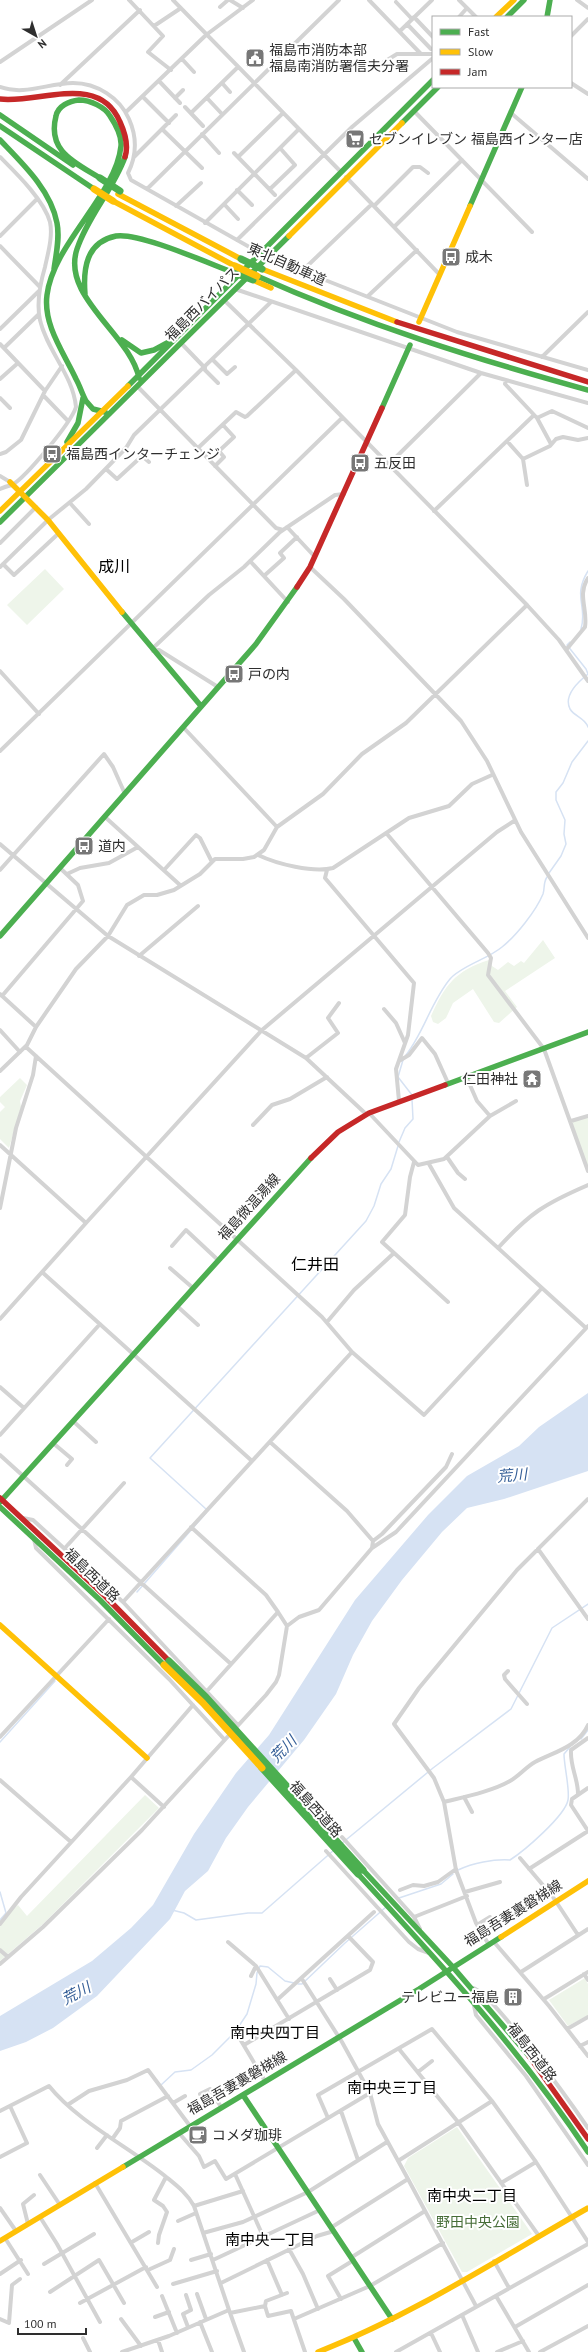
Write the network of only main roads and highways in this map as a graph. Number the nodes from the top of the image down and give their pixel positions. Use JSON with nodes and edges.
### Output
{"nodes":[{"id":1,"x":514,"y":0,"type":"edge"},
{"id":2,"x":524,"y":0,"type":"edge"},
{"id":3,"x":550,"y":0,"type":"edge"},
{"id":4,"x":497,"y":16,"type":"edge"},
{"id":5,"x":507,"y":16,"type":"edge"},
{"id":6,"x":547,"y":16,"type":"edge"},
{"id":7,"x":432,"y":81,"type":"edge"},
{"id":8,"x":437,"y":88,"type":"edge"},
{"id":9,"x":522,"y":88,"type":"edge"},
{"id":10,"x":0,"y":99,"type":"edge"},
{"id":11,"x":0,"y":115,"type":"edge"},
{"id":12,"x":0,"y":126,"type":"edge"},
{"id":13,"x":0,"y":140,"type":"edge"},
{"id":14,"x":99,"y":180,"type":"junction"},
{"id":15,"x":233,"y":269,"type":"junction"},
{"id":16,"x":53,"y":275,"type":"junction"},
{"id":17,"x":85,"y":296,"type":"junction"},
{"id":18,"x":420,"y":320,"type":"road end"},
{"id":19,"x":115,"y":335,"type":"junction"},
{"id":20,"x":179,"y":341,"type":"junction"},
{"id":21,"x":409,"y":347,"type":"road end"},
{"id":22,"x":139,"y":374,"type":"junction"},
{"id":23,"x":588,"y":382,"type":"edge"},
{"id":24,"x":138,"y":387,"type":"junction"},
{"id":25,"x":588,"y":390,"type":"edge"},
{"id":26,"x":83,"y":398,"type":"junction"},
{"id":27,"x":113,"y":411,"type":"junction"},
{"id":28,"x":101,"y":412,"type":"junction"},
{"id":29,"x":56,"y":457,"type":"junction"},
{"id":30,"x":11,"y":483,"type":"road end"},
{"id":31,"x":23,"y":494,"type":"junction"},
{"id":32,"x":0,"y":511,"type":"edge"},
{"id":33,"x":0,"y":522,"type":"edge"},
{"id":34,"x":201,"y":706,"type":"junction"},
{"id":35,"x":0,"y":936,"type":"edge"},
{"id":36,"x":588,"y":1032,"type":"edge"},
{"id":37,"x":1,"y":1501,"type":"edge"},
{"id":38,"x":0,"y":1625,"type":"edge"},
{"id":39,"x":167,"y":1663,"type":"junction"},
{"id":40,"x":147,"y":1758,"type":"road end"},
{"id":41,"x":361,"y":1872,"type":"junction"},
{"id":42,"x":588,"y":1881,"type":"edge"},
{"id":43,"x":450,"y":1969,"type":"junction"},
{"id":44,"x":243,"y":2095,"type":"junction"},
{"id":45,"x":588,"y":2139,"type":"edge"},
{"id":46,"x":588,"y":2152,"type":"edge"},
{"id":47,"x":588,"y":2208,"type":"edge"},
{"id":48,"x":3,"y":2240,"type":"edge"},
{"id":49,"x":392,"y":2319,"type":"junction"},
{"id":50,"x":354,"y":2338,"type":"junction"},
{"id":51,"x":318,"y":2352,"type":"edge"},
{"id":52,"x":362,"y":2352,"type":"edge"}],
"edges":[{"from":1,"to":4,"type":"main road"},
{"from":2,"to":5,"type":"main road"},
{"from":3,"to":6,"type":"main road"},
{"from":7,"to":20,"type":"main road","name":"福島西バイパス"},
{"from":8,"to":20,"type":"main road","name":"福島西バイパス"},
{"from":9,"to":18,"type":"main road"},
{"from":10,"to":17,"type":"main road"},
{"from":11,"to":14,"type":"main road","name":"東北自動車道"},
{"from":12,"to":15,"type":"main road","name":"東北自動車道","bridge":true},
{"from":13,"to":16,"type":"main road"},
{"from":14,"to":16,"type":"main road"},
{"from":14,"to":23,"type":"main road","name":"東北自動車道","bridge":true},
{"from":15,"to":17,"type":"main road"},
{"from":15,"to":25,"type":"main road","bridge":true},
{"from":16,"to":26,"type":"main road"},
{"from":17,"to":19,"type":"main road"},
{"from":19,"to":20,"type":"main road"},
{"from":19,"to":22,"type":"main road"},
{"from":20,"to":22,"type":"main road","name":"福島西バイパス"},
{"from":20,"to":24,"type":"main road","name":"福島西バイパス"},
{"from":21,"to":34,"type":"main road"},
{"from":22,"to":24,"type":"main road"},
{"from":22,"to":28,"type":"main road","name":"福島西バイパス"},
{"from":24,"to":27,"type":"main road","name":"福島西バイパス"},
{"from":26,"to":28,"type":"main road"},
{"from":26,"to":29,"type":"main road"},
{"from":27,"to":28,"type":"main road"},
{"from":27,"to":31,"type":"main road","name":"福島西バイパス"},
{"from":28,"to":29,"type":"main road","name":"福島西バイパス"},
{"from":29,"to":31,"type":"main road","name":"福島西バイパス"},
{"from":30,"to":31,"type":"main road"},
{"from":31,"to":32,"type":"main road","name":"福島西バイパス"},
{"from":31,"to":33,"type":"main road","name":"福島西バイパス"},
{"from":31,"to":34,"type":"main road"},
{"from":34,"to":35,"type":"main road"},
{"from":36,"to":37,"type":"main road","name":"福島微温湯線"},
{"from":37,"to":39,"type":"main road","name":"福島西道路"},
{"from":37,"to":39,"type":"main road","name":"福島西道路"},
{"from":38,"to":40,"type":"main road"},
{"from":39,"to":41,"type":"main road","name":"福島西道路","bridge":true},
{"from":41,"to":43,"type":"main road","name":"福島西道路"},
{"from":41,"to":43,"type":"main road","name":"福島西道路"},
{"from":42,"to":43,"type":"main road","name":"福島吾妻裏磐梯線"},
{"from":43,"to":44,"type":"main road","name":"福島吾妻裏磐梯線"},
{"from":43,"to":45,"type":"main road","name":"福島西道路"},
{"from":43,"to":46,"type":"main road","name":"福島西道路"},
{"from":44,"to":48,"type":"main road","name":"福島吾妻裏磐梯線"},
{"from":44,"to":49,"type":"main road"},
{"from":47,"to":49,"type":"main road"},
{"from":49,"to":50,"type":"main road"},
{"from":50,"to":51,"type":"main road"},
{"from":50,"to":52,"type":"main road"}]}
